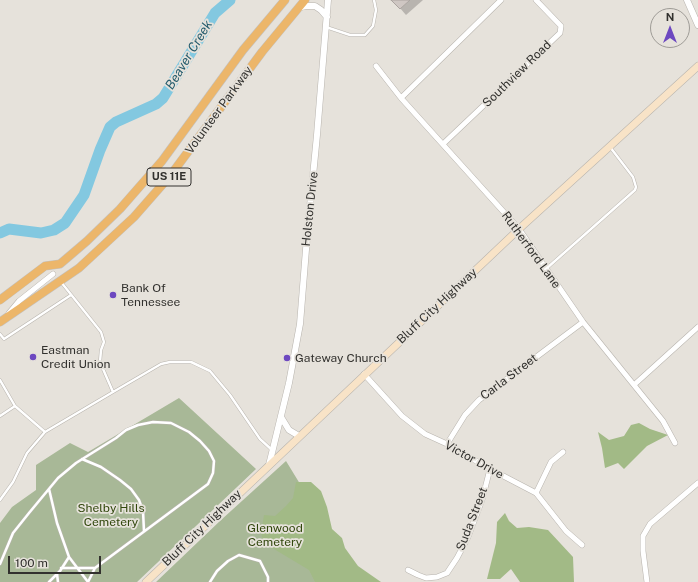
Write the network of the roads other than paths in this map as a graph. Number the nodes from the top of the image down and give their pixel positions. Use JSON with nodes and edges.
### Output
{"nodes":[{"id":1,"x":285,"y":0,"type":"edge"},
{"id":2,"x":305,"y":0,"type":"edge"},
{"id":3,"x":328,"y":0,"type":"edge"},
{"id":4,"x":374,"y":0,"type":"edge"},
{"id":5,"x":501,"y":0,"type":"edge"},
{"id":6,"x":536,"y":0,"type":"edge"},
{"id":7,"x":688,"y":0,"type":"edge"},
{"id":8,"x":298,"y":8,"type":"junction"},
{"id":9,"x":327,"y":17,"type":"junction"},
{"id":10,"x":698,"y":25,"type":"edge"},
{"id":11,"x":326,"y":27,"type":"junction"},
{"id":12,"x":376,"y":66,"type":"dead end"},
{"id":13,"x":698,"y":66,"type":"edge"},
{"id":14,"x":401,"y":98,"type":"junction"},
{"id":15,"x":443,"y":144,"type":"junction"},
{"id":16,"x":610,"y":146,"type":"junction"},
{"id":17,"x":519,"y":229,"type":"junction"},
{"id":18,"x":45,"y":266,"type":"junction"},
{"id":19,"x":546,"y":269,"type":"junction"},
{"id":20,"x":53,"y":274,"type":"junction"},
{"id":21,"x":61,"y":282,"type":"junction"},
{"id":22,"x":71,"y":295,"type":"junction"},
{"id":23,"x":0,"y":300,"type":"edge"},
{"id":24,"x":1,"y":321,"type":"edge"},
{"id":25,"x":583,"y":322,"type":"junction"},
{"id":26,"x":698,"y":327,"type":"edge"},
{"id":27,"x":0,"y":334,"type":"edge"},
{"id":28,"x":364,"y":374,"type":"junction"},
{"id":29,"x":0,"y":380,"type":"edge"},
{"id":30,"x":635,"y":384,"type":"junction"},
{"id":31,"x":113,"y":392,"type":"junction"},
{"id":32,"x":15,"y":406,"type":"junction"},
{"id":33,"x":0,"y":416,"type":"edge"},
{"id":34,"x":281,"y":417,"type":"junction"},
{"id":35,"x":46,"y":432,"type":"junction"},
{"id":36,"x":299,"y":436,"type":"junction"},
{"id":37,"x":674,"y":443,"type":"dead end"},
{"id":38,"x":447,"y":444,"type":"junction"},
{"id":39,"x":272,"y":451,"type":"junction"},
{"id":40,"x":564,"y":452,"type":"dead end"},
{"id":41,"x":82,"y":459,"type":"junction"},
{"id":42,"x":269,"y":464,"type":"junction"},
{"id":43,"x":490,"y":469,"type":"junction"},
{"id":44,"x":698,"y":483,"type":"edge"},
{"id":45,"x":49,"y":489,"type":"junction"},
{"id":46,"x":536,"y":493,"type":"junction"},
{"id":47,"x":0,"y":500,"type":"edge"},
{"id":48,"x":144,"y":531,"type":"junction"},
{"id":49,"x":582,"y":545,"type":"dead end"},
{"id":50,"x":69,"y":556,"type":"junction"},
{"id":51,"x":0,"y":564,"type":"edge"},
{"id":52,"x":61,"y":568,"type":"junction"},
{"id":53,"x":77,"y":568,"type":"junction"},
{"id":54,"x":95,"y":568,"type":"junction"},
{"id":55,"x":408,"y":570,"type":"dead end"},
{"id":56,"x":57,"y":573,"type":"junction"},
{"id":57,"x":50,"y":582,"type":"edge"},
{"id":58,"x":58,"y":582,"type":"edge"},
{"id":59,"x":88,"y":582,"type":"edge"},
{"id":60,"x":146,"y":582,"type":"edge"},
{"id":61,"x":210,"y":582,"type":"edge"},
{"id":62,"x":268,"y":582,"type":"edge"},
{"id":63,"x":647,"y":582,"type":"edge"}],
"edges":[{"from":1,"to":18,"type":"highway","name":"Volunteer Parkway","number":"US 11E"},
{"from":2,"to":8,"type":"highway","name":"Volunteer Parkway","number":"US 11E"},
{"from":3,"to":9,"type":"street","name":"Holston Drive"},
{"from":4,"to":11,"type":"lane"},
{"from":5,"to":14,"type":"street"},
{"from":6,"to":15,"type":"street","name":"Southview Road"},
{"from":7,"to":10,"type":"street"},
{"from":8,"to":9,"type":"street"},
{"from":8,"to":21,"type":"highway","name":"Volunteer Parkway","number":"US 11E"},
{"from":9,"to":11,"type":"street","name":"Holston Drive"},
{"from":11,"to":34,"type":"street","name":"Holston Drive"},
{"from":12,"to":14,"type":"street","name":"Rutherford Lane"},
{"from":13,"to":16,"type":"main road","name":"Bluff City Highway"},
{"from":14,"to":15,"type":"street","name":"Rutherford Lane"},
{"from":15,"to":17,"type":"street","name":"Rutherford Lane"},
{"from":16,"to":17,"type":"main road","name":"Bluff City Highway"},
{"from":16,"to":19,"type":"lane"},
{"from":17,"to":19,"type":"street","name":"Rutherford Lane"},
{"from":17,"to":28,"type":"main road","name":"Bluff City Highway"},
{"from":18,"to":20,"type":"street"},
{"from":18,"to":23,"type":"highway","name":"Volunteer Parkway","number":"US 11E"},
{"from":19,"to":25,"type":"street","name":"Rutherford Lane"},
{"from":20,"to":21,"type":"street"},
{"from":20,"to":24,"type":"street"},
{"from":21,"to":22,"type":"lane"},
{"from":21,"to":24,"type":"highway","name":"Volunteer Parkway","number":"US 11E"},
{"from":22,"to":27,"type":"lane"},
{"from":22,"to":31,"type":"lane"},
{"from":25,"to":30,"type":"street","name":"Rutherford Lane"},
{"from":25,"to":38,"type":"street","name":"Carla Street"},
{"from":26,"to":30,"type":"street"},
{"from":28,"to":36,"type":"main road","name":"Bluff City Highway"},
{"from":28,"to":38,"type":"street","name":"Victor Drive"},
{"from":29,"to":32,"type":"lane"},
{"from":30,"to":37,"type":"street","name":"Rutherford Lane"},
{"from":31,"to":35,"type":"lane"},
{"from":31,"to":39,"type":"lane"},
{"from":32,"to":33,"type":"lane"},
{"from":32,"to":35,"type":"lane"},
{"from":34,"to":36,"type":"street"},
{"from":34,"to":39,"type":"street","name":"Holston Drive"},
{"from":35,"to":47,"type":"lane"},
{"from":36,"to":42,"type":"main road","name":"Bluff City Highway"},
{"from":38,"to":43,"type":"street","name":"Victor Drive"},
{"from":39,"to":42,"type":"street","name":"Holston Drive"},
{"from":40,"to":46,"type":"street"},
{"from":41,"to":45,"type":"lane"},
{"from":41,"to":48,"type":"lane"},
{"from":41,"to":48,"type":"lane"},
{"from":42,"to":60,"type":"main road","name":"Bluff City Highway"},
{"from":43,"to":46,"type":"street","name":"Victor Drive"},
{"from":43,"to":55,"type":"street","name":"Suda Street"},
{"from":44,"to":63,"type":"street"},
{"from":45,"to":50,"type":"lane"},
{"from":45,"to":51,"type":"lane"},
{"from":46,"to":49,"type":"street","name":"Victor Drive"},
{"from":48,"to":54,"type":"lane"},
{"from":50,"to":52,"type":"lane"},
{"from":50,"to":53,"type":"lane"},
{"from":52,"to":53,"type":"lane"},
{"from":52,"to":56,"type":"lane"},
{"from":53,"to":54,"type":"lane"},
{"from":53,"to":59,"type":"lane"},
{"from":54,"to":59,"type":"lane"},
{"from":56,"to":57,"type":"lane"},
{"from":56,"to":58,"type":"lane"},
{"from":61,"to":62,"type":"lane"}]}
